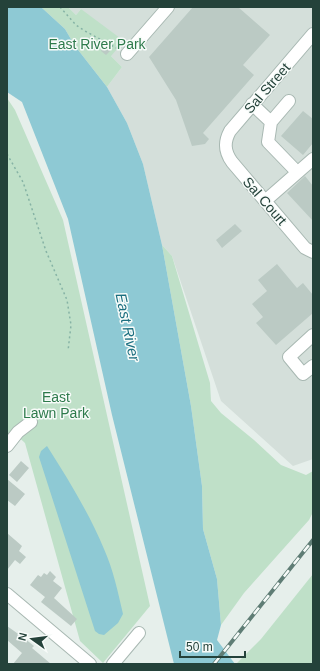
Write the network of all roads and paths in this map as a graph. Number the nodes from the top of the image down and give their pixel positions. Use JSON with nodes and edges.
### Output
{"nodes":[{"id":1,"x":60,"y":7,"type":"edge"},
{"id":2,"x":168,"y":7,"type":"edge"},
{"id":3,"x":313,"y":34,"type":"edge"},
{"id":4,"x":123,"y":41,"type":"dead end"},
{"id":5,"x":116,"y":48,"type":"junction"},
{"id":6,"x":127,"y":54,"type":"joint"},
{"id":7,"x":289,"y":101,"type":"dead end"},
{"id":8,"x":252,"y":104,"type":"junction"},
{"id":9,"x":271,"y":122,"type":"junction"},
{"id":10,"x":226,"y":143,"type":"joint"},
{"id":11,"x":7,"y":154,"type":"edge"},
{"id":12,"x":313,"y":158,"type":"edge"},
{"id":13,"x":297,"y":172,"type":"junction"},
{"id":14,"x":265,"y":201,"type":"junction"},
{"id":15,"x":313,"y":252,"type":"edge"},
{"id":16,"x":313,"y":335,"type":"edge"},
{"id":17,"x":68,"y":351,"type":"dead end"},
{"id":18,"x":313,"y":366,"type":"edge"},
{"id":19,"x":31,"y":422,"type":"dead end"},
{"id":20,"x":7,"y":446,"type":"edge"},
{"id":21,"x":7,"y":594,"type":"edge"},
{"id":22,"x":139,"y":633,"type":"dead end"},
{"id":23,"x":90,"y":664,"type":"edge"},
{"id":24,"x":113,"y":664,"type":"edge"}],
"edges":[{"from":1,"to":5,"type":"path"},
{"from":2,"to":6,"type":"street"},
{"from":3,"to":8,"type":"street","name":"Sal Street"},
{"from":4,"to":5,"type":"path"},
{"from":5,"to":6,"type":"path"},
{"from":7,"to":9,"type":"street"},
{"from":8,"to":9,"type":"street"},
{"from":8,"to":10,"type":"street","name":"Sal Street"},
{"from":9,"to":13,"type":"street"},
{"from":10,"to":14,"type":"street","name":"Sal Court"},
{"from":11,"to":17,"type":"path"},
{"from":12,"to":13,"type":"street"},
{"from":13,"to":14,"type":"street"},
{"from":14,"to":15,"type":"street","name":"Sal Court"},
{"from":16,"to":18,"type":"street"},
{"from":19,"to":20,"type":"street"},
{"from":21,"to":23,"type":"street"},
{"from":22,"to":24,"type":"street"}]}
